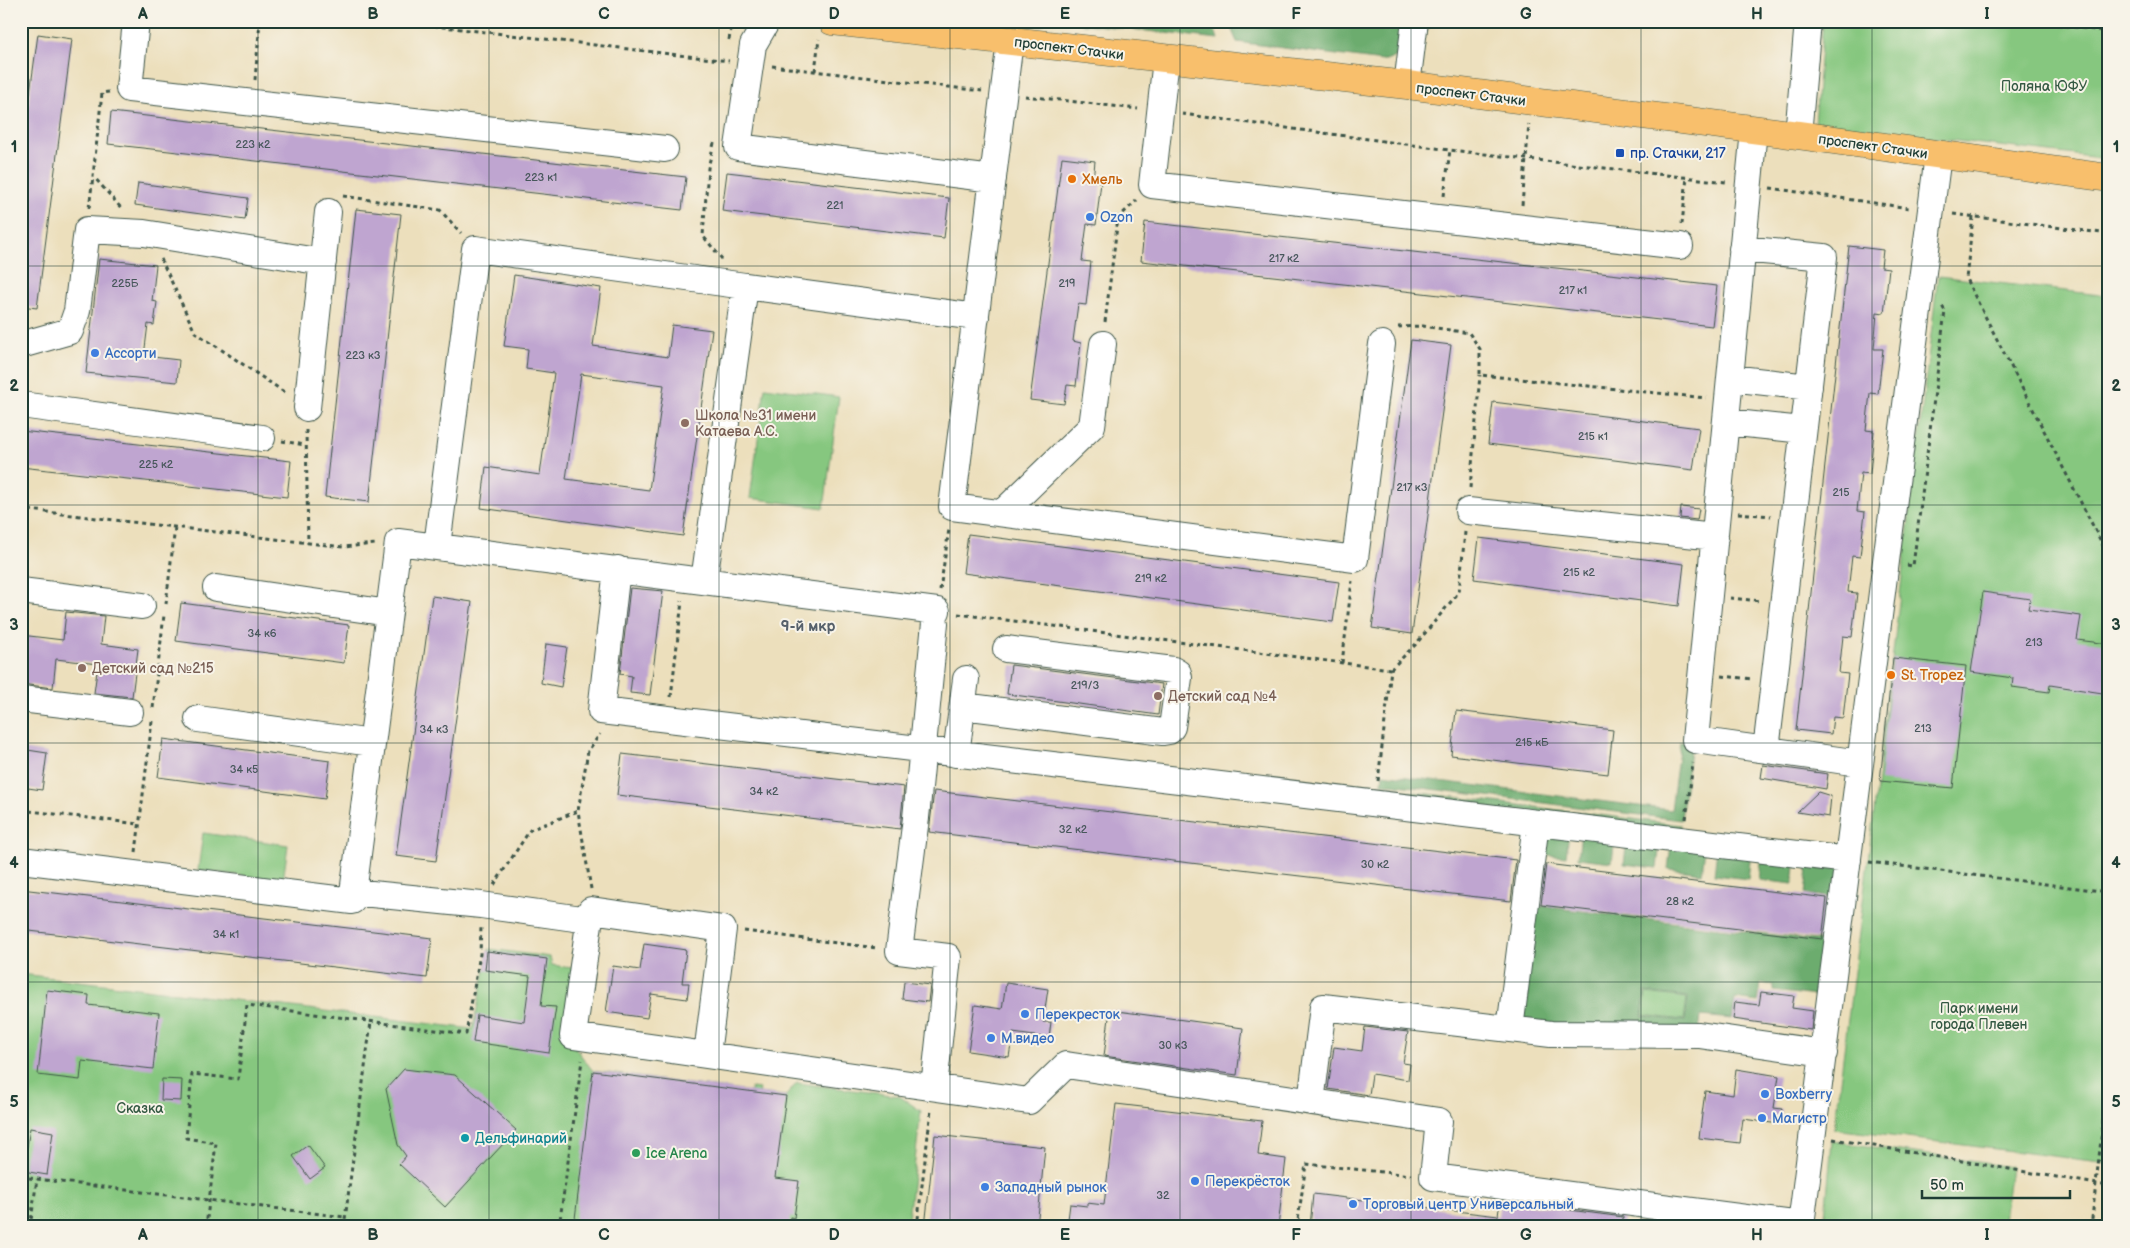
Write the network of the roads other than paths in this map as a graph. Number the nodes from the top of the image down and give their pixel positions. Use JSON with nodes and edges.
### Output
{"nodes":[{"id":1,"x":136,"y":21,"type":"edge"},
{"id":2,"x":767,"y":21,"type":"edge"},
{"id":3,"x":1415,"y":21,"type":"edge"},
{"id":4,"x":1808,"y":21,"type":"edge"},
{"id":5,"x":826,"y":30,"type":"edge"},
{"id":6,"x":1010,"y":41,"type":"junction"},
{"id":7,"x":1166,"y":59,"type":"junction"},
{"id":8,"x":1407,"y":86,"type":"junction"},
{"id":9,"x":1754,"y":130,"type":"junction"},
{"id":10,"x":1798,"y":135,"type":"junction"},
{"id":11,"x":665,"y":149,"type":"dead end"},
{"id":12,"x":1938,"y":155,"type":"junction"},
{"id":13,"x":2109,"y":178,"type":"edge"},
{"id":14,"x":993,"y":179,"type":"junction"},
{"id":15,"x":328,"y":212,"type":"road end"},
{"id":16,"x":1680,"y":246,"type":"road end"},
{"id":17,"x":1742,"y":250,"type":"junction"},
{"id":18,"x":323,"y":262,"type":"junction"},
{"id":19,"x":745,"y":286,"type":"junction"},
{"id":20,"x":976,"y":317,"type":"junction"},
{"id":21,"x":21,"y":344,"type":"edge"},
{"id":22,"x":1103,"y":344,"type":"road end"},
{"id":23,"x":1382,"y":344,"type":"road end"},
{"id":24,"x":1808,"y":386,"type":"junction"},
{"id":25,"x":1728,"y":400,"type":"junction"},
{"id":26,"x":21,"y":405,"type":"edge"},
{"id":27,"x":307,"y":408,"type":"road end"},
{"id":28,"x":1804,"y":430,"type":"junction"},
{"id":29,"x":262,"y":438,"type":"dead end"},
{"id":30,"x":1468,"y":511,"type":"road end"},
{"id":31,"x":1002,"y":513,"type":"junction"},
{"id":32,"x":1715,"y":537,"type":"junction"},
{"id":33,"x":436,"y":546,"type":"junction"},
{"id":34,"x":617,"y":569,"type":"junction"},
{"id":35,"x":694,"y":580,"type":"junction"},
{"id":36,"x":216,"y":588,"type":"dead end"},
{"id":37,"x":21,"y":591,"type":"edge"},
{"id":38,"x":142,"y":606,"type":"dead end"},
{"id":39,"x":388,"y":613,"type":"junction"},
{"id":40,"x":1006,"y":648,"type":"dead end"},
{"id":41,"x":966,"y":678,"type":"dead end"},
{"id":42,"x":21,"y":699,"type":"edge"},
{"id":43,"x":963,"y":706,"type":"junction"},
{"id":44,"x":130,"y":712,"type":"dead end"},
{"id":45,"x":198,"y":719,"type":"dead end"},
{"id":46,"x":372,"y":743,"type":"junction"},
{"id":47,"x":922,"y":750,"type":"junction"},
{"id":48,"x":1766,"y":750,"type":"junction"},
{"id":49,"x":956,"y":754,"type":"junction"},
{"id":50,"x":1860,"y":763,"type":"junction"},
{"id":51,"x":1536,"y":823,"type":"junction"},
{"id":52,"x":21,"y":860,"type":"edge"},
{"id":53,"x":1858,"y":861,"type":"junction"},
{"id":54,"x":352,"y":892,"type":"junction"},
{"id":55,"x":590,"y":915,"type":"junction"},
{"id":56,"x":1510,"y":1029,"type":"junction"},
{"id":57,"x":1824,"y":1053,"type":"junction"},
{"id":58,"x":707,"y":1054,"type":"junction"},
{"id":59,"x":934,"y":1087,"type":"junction"},
{"id":60,"x":1311,"y":1102,"type":"junction"}],
"edges":[{"from":1,"to":11,"type":"lane"},
{"from":2,"to":14,"type":"lane"},
{"from":3,"to":8,"type":"lane"},
{"from":4,"to":10,"type":"lane"},
{"from":5,"to":6,"type":"main road","name":"проспект Стачки"},
{"from":6,"to":7,"type":"main road","name":"проспект Стачки"},
{"from":6,"to":14,"type":"lane"},
{"from":7,"to":8,"type":"main road","name":"проспект Стачки"},
{"from":7,"to":16,"type":"lane"},
{"from":8,"to":9,"type":"main road","name":"проспект Стачки"},
{"from":9,"to":10,"type":"main road","name":"проспект Стачки"},
{"from":9,"to":17,"type":"lane"},
{"from":10,"to":12,"type":"main road","name":"проспект Стачки"},
{"from":12,"to":13,"type":"main road","name":"проспект Стачки"},
{"from":12,"to":50,"type":"lane"},
{"from":14,"to":20,"type":"lane"},
{"from":15,"to":18,"type":"lane"},
{"from":17,"to":24,"type":"lane"},
{"from":17,"to":25,"type":"lane"},
{"from":18,"to":21,"type":"lane"},
{"from":18,"to":27,"type":"lane"},
{"from":19,"to":20,"type":"lane"},
{"from":19,"to":33,"type":"lane"},
{"from":19,"to":35,"type":"lane"},
{"from":20,"to":31,"type":"lane"},
{"from":22,"to":31,"type":"lane"},
{"from":23,"to":31,"type":"lane"},
{"from":24,"to":25,"type":"lane"},
{"from":24,"to":28,"type":"lane"},
{"from":25,"to":28,"type":"lane"},
{"from":25,"to":32,"type":"lane"},
{"from":26,"to":29,"type":"lane"},
{"from":28,"to":48,"type":"lane"},
{"from":30,"to":32,"type":"lane"},
{"from":32,"to":48,"type":"lane"},
{"from":33,"to":34,"type":"lane"},
{"from":33,"to":39,"type":"lane"},
{"from":34,"to":35,"type":"lane"},
{"from":34,"to":47,"type":"lane"},
{"from":35,"to":47,"type":"lane"},
{"from":36,"to":39,"type":"lane"},
{"from":37,"to":38,"type":"lane"},
{"from":39,"to":46,"type":"lane"},
{"from":40,"to":43,"type":"lane"},
{"from":41,"to":43,"type":"lane"},
{"from":42,"to":44,"type":"lane"},
{"from":43,"to":49,"type":"lane"},
{"from":45,"to":46,"type":"lane"},
{"from":46,"to":54,"type":"lane"},
{"from":47,"to":49,"type":"lane"},
{"from":47,"to":59,"type":"lane"},
{"from":48,"to":50,"type":"lane"},
{"from":49,"to":51,"type":"lane"},
{"from":50,"to":53,"type":"lane"},
{"from":51,"to":53,"type":"lane"},
{"from":51,"to":56,"type":"lane"},
{"from":52,"to":54,"type":"lane"},
{"from":53,"to":57,"type":"lane"},
{"from":54,"to":55,"type":"lane"},
{"from":55,"to":58,"type":"lane"},
{"from":55,"to":58,"type":"lane"},
{"from":56,"to":57,"type":"lane"},
{"from":56,"to":60,"type":"lane"},
{"from":57,"to":60,"type":"lane"},
{"from":58,"to":59,"type":"lane"},
{"from":59,"to":60,"type":"lane"}]}
